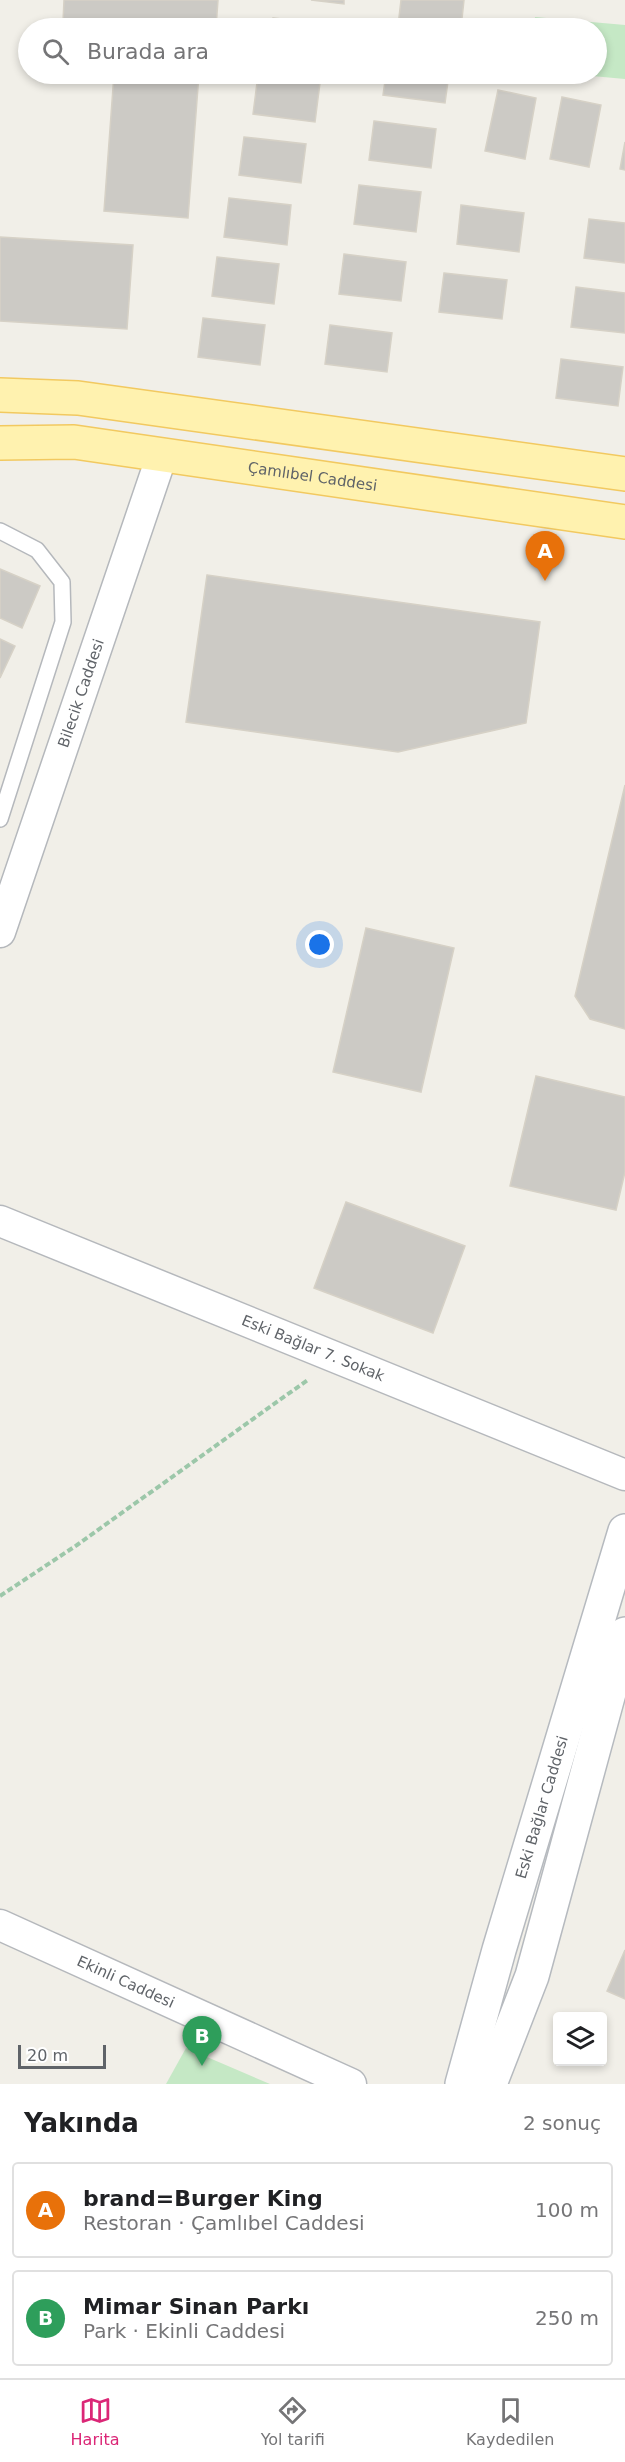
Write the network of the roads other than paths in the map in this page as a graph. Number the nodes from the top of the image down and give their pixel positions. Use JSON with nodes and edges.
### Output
{"nodes":[{"id":1,"x":0,"y":395,"type":"edge"},
{"id":2,"x":0,"y":443,"type":"edge"},
{"id":3,"x":162,"y":455,"type":"junction"},
{"id":4,"x":625,"y":474,"type":"edge"},
{"id":5,"x":625,"y":522,"type":"edge"},
{"id":6,"x":0,"y":531,"type":"edge"},
{"id":7,"x":0,"y":819,"type":"edge"},
{"id":8,"x":0,"y":932,"type":"edge"},
{"id":9,"x":0,"y":1221,"type":"edge"},
{"id":10,"x":625,"y":1475,"type":"edge"},
{"id":11,"x":625,"y":1532,"type":"edge"},
{"id":12,"x":625,"y":1634,"type":"edge"},
{"id":13,"x":0,"y":1925,"type":"edge"},
{"id":14,"x":351,"y":2084,"type":"edge"},
{"id":15,"x":462,"y":2084,"type":"edge"},
{"id":16,"x":490,"y":2084,"type":"edge"}],
"edges":[{"from":1,"to":4,"type":"main road"},
{"from":2,"to":3,"type":"main road","name":"Çamlıbel Caddesi"},
{"from":3,"to":5,"type":"main road","name":"Çamlıbel Caddesi"},
{"from":3,"to":8,"type":"street","name":"Bilecik Caddesi"},
{"from":6,"to":7,"type":"lane"},
{"from":9,"to":10,"type":"street","name":"Eski Bağlar 7. Sokak"},
{"from":11,"to":15,"type":"street","name":"Eski Bağlar Caddesi"},
{"from":12,"to":16,"type":"street"},
{"from":13,"to":14,"type":"street","name":"Ekinli Caddesi"}]}
